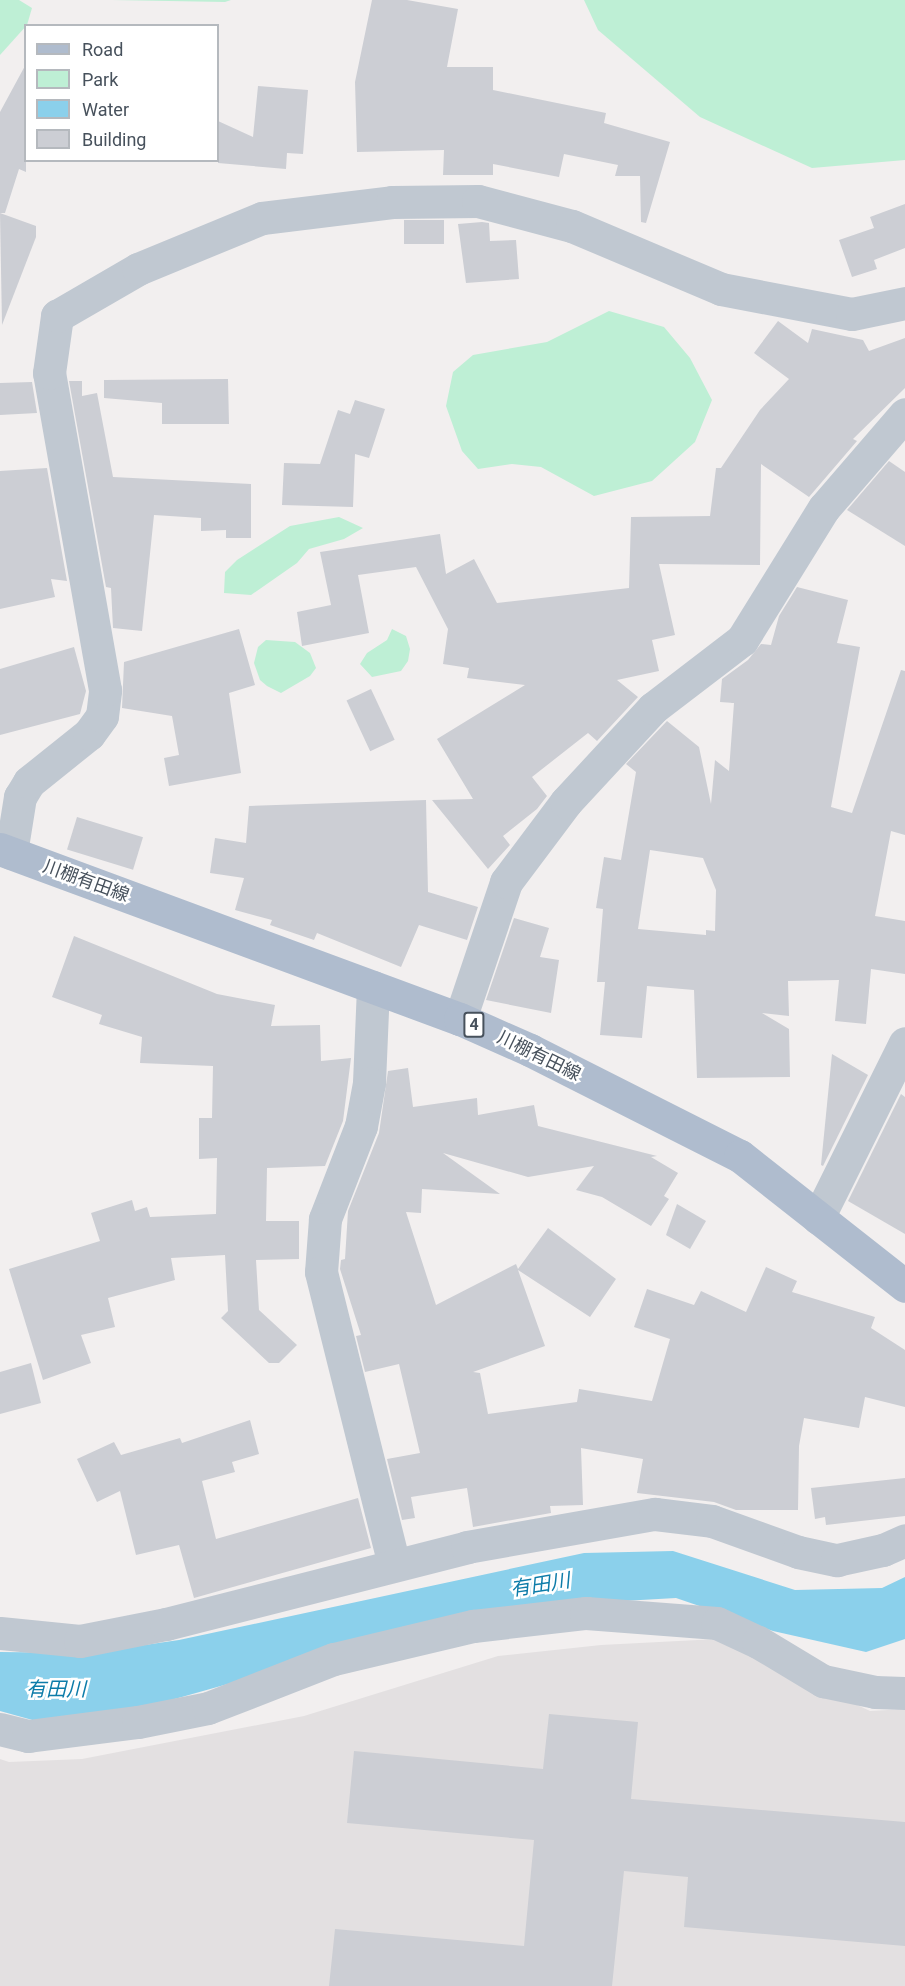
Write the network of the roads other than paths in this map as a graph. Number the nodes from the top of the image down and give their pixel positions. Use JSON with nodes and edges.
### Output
{"nodes":[{"id":1,"x":905,"y":303,"type":"edge"},
{"id":2,"x":905,"y":414,"type":"edge"},
{"id":3,"x":6,"y":851,"type":"edge"},
{"id":4,"x":374,"y":987,"type":"junction"},
{"id":5,"x":460,"y":1019,"type":"junction"},
{"id":6,"x":905,"y":1043,"type":"edge"},
{"id":7,"x":818,"y":1218,"type":"junction"},
{"id":8,"x":905,"y":1286,"type":"edge"},
{"id":9,"x":905,"y":1540,"type":"edge"},
{"id":10,"x":394,"y":1564,"type":"junction"},
{"id":11,"x":0,"y":1634,"type":"edge"},
{"id":12,"x":905,"y":1693,"type":"edge"},
{"id":13,"x":0,"y":1728,"type":"edge"}],
"edges":[{"from":1,"to":3,"type":"street"},
{"from":2,"to":5,"type":"street"},
{"from":3,"to":4,"type":"main road","name":"川棚有田線","number":"4"},
{"from":4,"to":5,"type":"main road","name":"川棚有田線","number":"4"},
{"from":4,"to":10,"type":"street"},
{"from":5,"to":7,"type":"main road","name":"川棚有田線","number":"4"},
{"from":6,"to":7,"type":"street"},
{"from":7,"to":8,"type":"main road","name":"川棚有田線","number":"4"},
{"from":9,"to":10,"type":"street"},
{"from":10,"to":11,"type":"street"},
{"from":12,"to":13,"type":"street"}]}
